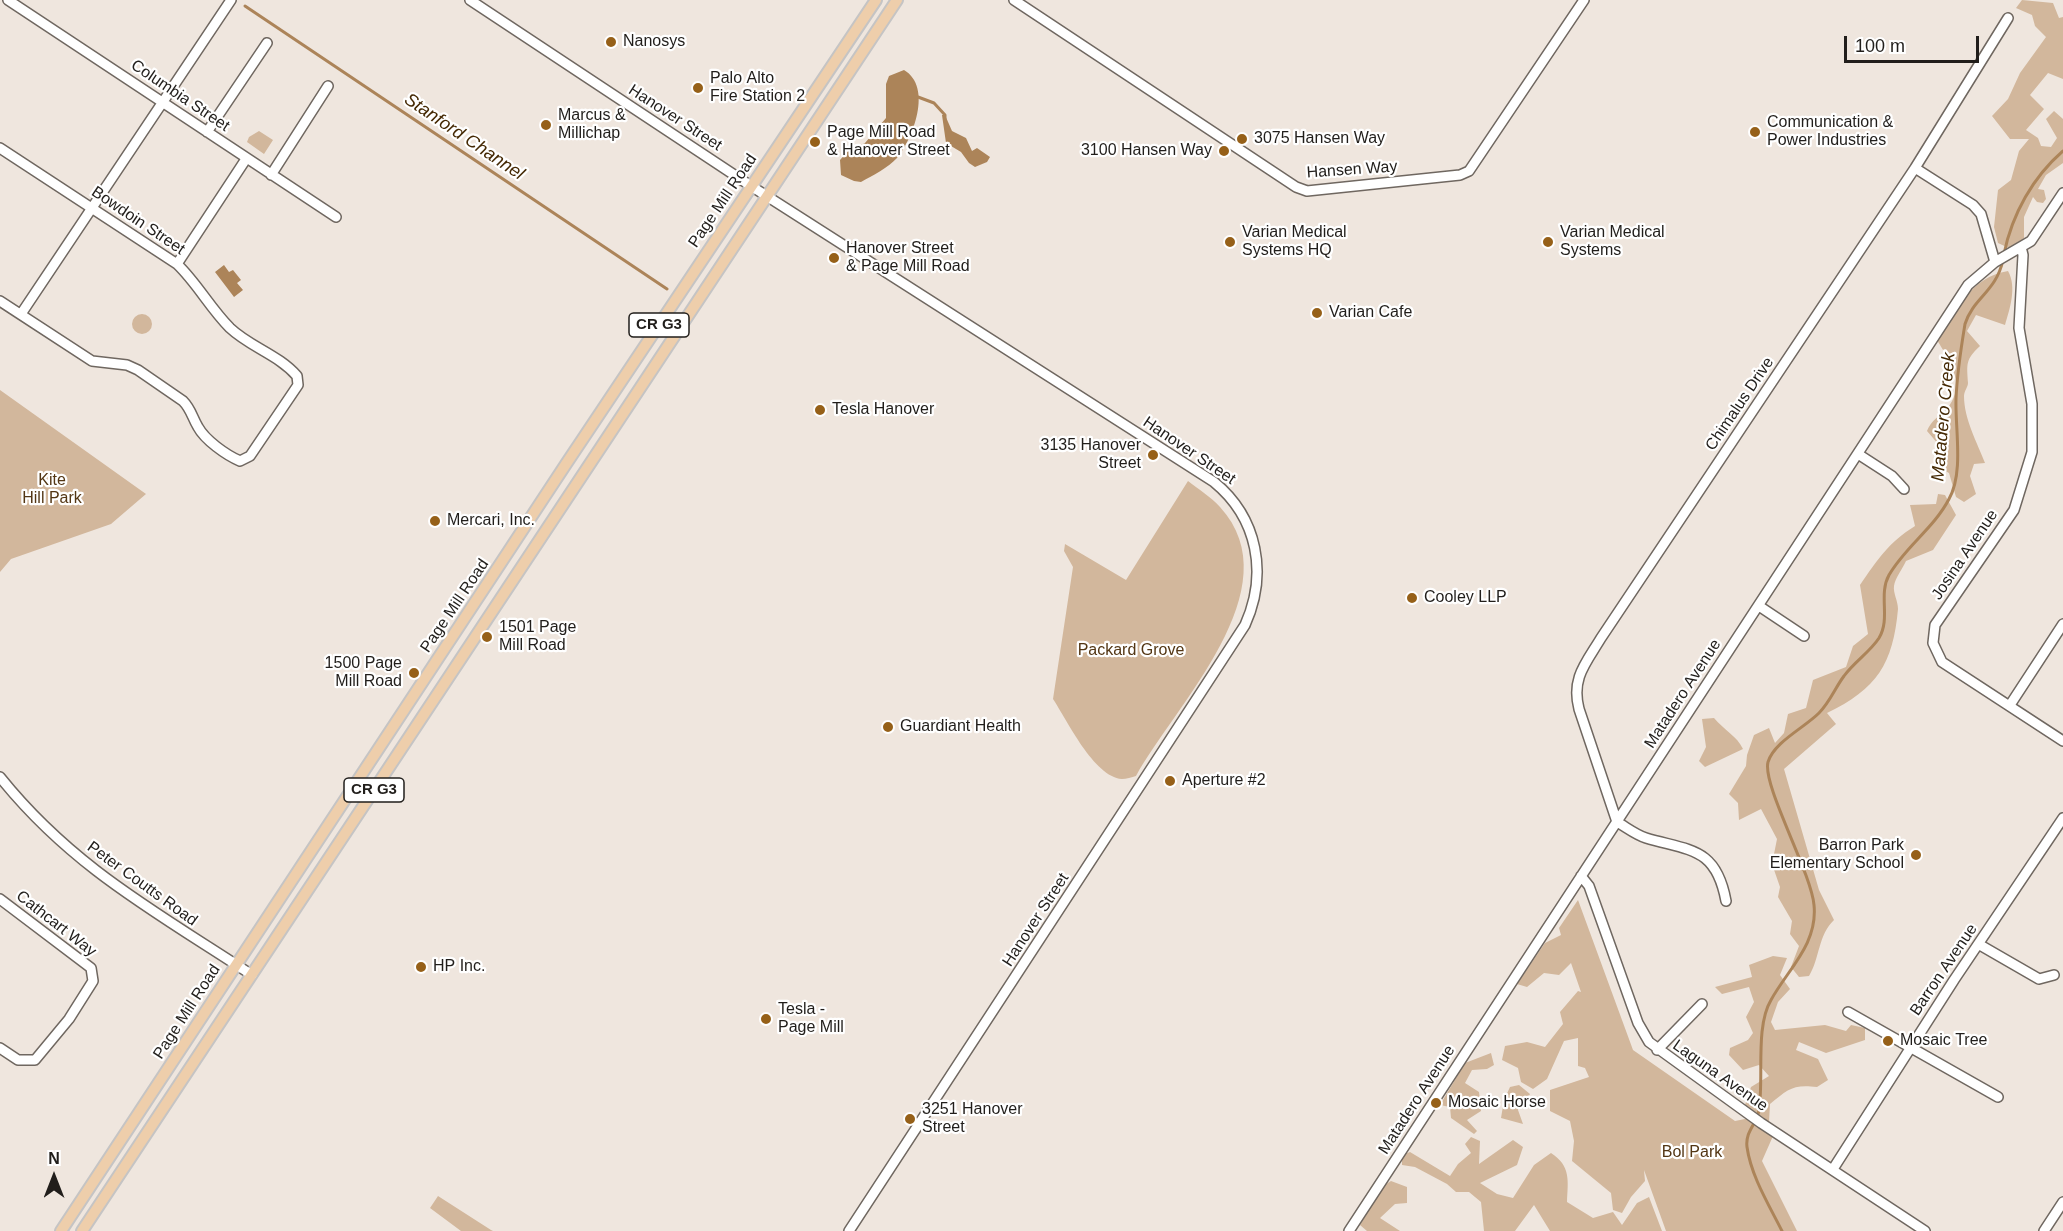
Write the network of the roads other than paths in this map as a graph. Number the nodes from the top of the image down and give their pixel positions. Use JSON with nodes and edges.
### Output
{"nodes":[{"id":1,"x":8,"y":0,"type":"edge"},
{"id":2,"x":231,"y":0,"type":"edge"},
{"id":3,"x":470,"y":0,"type":"edge"},
{"id":4,"x":876,"y":0,"type":"edge"},
{"id":5,"x":897,"y":0,"type":"edge"},
{"id":6,"x":1014,"y":0,"type":"edge"},
{"id":7,"x":1584,"y":0,"type":"edge"},
{"id":8,"x":2008,"y":18,"type":"dead end"},
{"id":9,"x":267,"y":42,"type":"dead end"},
{"id":10,"x":328,"y":86,"type":"dead end"},
{"id":11,"x":163,"y":103,"type":"junction"},
{"id":12,"x":207,"y":132,"type":"junction"},
{"id":13,"x":0,"y":148,"type":"edge"},
{"id":14,"x":246,"y":159,"type":"junction"},
{"id":15,"x":1915,"y":168,"type":"junction"},
{"id":16,"x":271,"y":175,"type":"junction"},
{"id":17,"x":751,"y":186,"type":"junction"},
{"id":18,"x":2063,"y":192,"type":"edge"},
{"id":19,"x":768,"y":197,"type":"junction"},
{"id":20,"x":92,"y":209,"type":"junction"},
{"id":21,"x":336,"y":217,"type":"dead end"},
{"id":22,"x":2021,"y":247,"type":"junction"},
{"id":23,"x":1997,"y":261,"type":"junction"},
{"id":24,"x":177,"y":264,"type":"junction"},
{"id":25,"x":0,"y":301,"type":"edge"},
{"id":26,"x":21,"y":314,"type":"junction"},
{"id":27,"x":1858,"y":454,"type":"junction"},
{"id":28,"x":1904,"y":489,"type":"dead end"},
{"id":29,"x":492,"y":577,"type":"junction"},
{"id":30,"x":496,"y":604,"type":"junction"},
{"id":31,"x":1759,"y":606,"type":"junction"},
{"id":32,"x":2063,"y":624,"type":"edge"},
{"id":33,"x":1804,"y":636,"type":"dead end"},
{"id":34,"x":2010,"y":705,"type":"junction"},
{"id":35,"x":2063,"y":741,"type":"edge"},
{"id":36,"x":0,"y":777,"type":"edge"},
{"id":37,"x":2063,"y":818,"type":"edge"},
{"id":38,"x":1617,"y":822,"type":"junction"},
{"id":39,"x":1581,"y":876,"type":"junction"},
{"id":40,"x":0,"y":899,"type":"edge"},
{"id":41,"x":1726,"y":901,"type":"dead end"},
{"id":42,"x":1980,"y":945,"type":"junction"},
{"id":43,"x":236,"y":965,"type":"junction"},
{"id":44,"x":252,"y":975,"type":"junction"},
{"id":45,"x":2054,"y":975,"type":"dead end"},
{"id":46,"x":1702,"y":1004,"type":"dead end"},
{"id":47,"x":1848,"y":1012,"type":"dead end"},
{"id":48,"x":0,"y":1048,"type":"edge"},
{"id":49,"x":1911,"y":1048,"type":"junction"},
{"id":50,"x":1657,"y":1050,"type":"junction"},
{"id":51,"x":1998,"y":1098,"type":"dead end"},
{"id":52,"x":1833,"y":1169,"type":"junction"},
{"id":53,"x":2063,"y":1202,"type":"edge"},
{"id":54,"x":61,"y":1231,"type":"edge"},
{"id":55,"x":82,"y":1231,"type":"edge"},
{"id":56,"x":849,"y":1231,"type":"edge"},
{"id":57,"x":1348,"y":1231,"type":"edge"},
{"id":58,"x":1925,"y":1231,"type":"edge"},
{"id":59,"x":2044,"y":1231,"type":"edge"}],
"edges":[{"from":1,"to":11,"type":"street","name":"Columbia Street"},
{"from":2,"to":11,"type":"street"},
{"from":3,"to":17,"type":"street","name":"Hanover Street"},
{"from":4,"to":17,"type":"main road","name":"Page Mill Road","number":"CR G3"},
{"from":5,"to":19,"type":"main road","name":"Page Mill Road","number":"CR G3"},
{"from":6,"to":7,"type":"street","name":"Hansen Way"},
{"from":8,"to":15,"type":"street","name":"Chimalus Drive"},
{"from":9,"to":12,"type":"street"},
{"from":10,"to":16,"type":"street"},
{"from":11,"to":12,"type":"street","name":"Columbia Street"},
{"from":11,"to":20,"type":"street"},
{"from":12,"to":14,"type":"street","name":"Columbia Street"},
{"from":13,"to":20,"type":"street","name":"Bowdoin Street"},
{"from":14,"to":16,"type":"street","name":"Columbia Street"},
{"from":14,"to":24,"type":"street"},
{"from":15,"to":23,"type":"street"},
{"from":15,"to":38,"type":"street","name":"Chimalus Drive"},
{"from":16,"to":21,"type":"street","name":"Columbia Street"},
{"from":17,"to":19,"type":"street","name":"Hanover Street"},
{"from":17,"to":29,"type":"main road","name":"Page Mill Road","number":"CR G3"},
{"from":18,"to":22,"type":"street","name":"Matadero Avenue"},
{"from":19,"to":30,"type":"main road","name":"Page Mill Road","number":"CR G3"},
{"from":19,"to":56,"type":"street","name":"Hanover Street"},
{"from":20,"to":24,"type":"street","name":"Bowdoin Street"},
{"from":20,"to":26,"type":"street"},
{"from":22,"to":23,"type":"street","name":"Matadero Avenue"},
{"from":22,"to":34,"type":"street","name":"Josina Avenue"},
{"from":23,"to":27,"type":"street","name":"Matadero Avenue"},
{"from":24,"to":26,"type":"street","name":"Bowdoin Street"},
{"from":25,"to":26,"type":"street"},
{"from":27,"to":28,"type":"street"},
{"from":27,"to":31,"type":"street","name":"Matadero Avenue"},
{"from":29,"to":30,"type":"main road"},
{"from":29,"to":43,"type":"main road","name":"Page Mill Road","number":"CR G3"},
{"from":30,"to":44,"type":"main road","name":"Page Mill Road","number":"CR G3"},
{"from":31,"to":33,"type":"street"},
{"from":31,"to":38,"type":"street","name":"Matadero Avenue"},
{"from":32,"to":34,"type":"street"},
{"from":34,"to":35,"type":"street","name":"Josina Avenue"},
{"from":36,"to":43,"type":"street","name":"Peter Coutts Road"},
{"from":37,"to":42,"type":"street","name":"Barron Avenue"},
{"from":38,"to":39,"type":"street","name":"Matadero Avenue"},
{"from":38,"to":41,"type":"street"},
{"from":39,"to":50,"type":"street","name":"Laguna Avenue"},
{"from":39,"to":57,"type":"street","name":"Matadero Avenue"},
{"from":40,"to":48,"type":"street","name":"Cathcart Way"},
{"from":42,"to":45,"type":"street"},
{"from":42,"to":49,"type":"street","name":"Barron Avenue"},
{"from":43,"to":44,"type":"street","name":"Peter Coutts Road"},
{"from":43,"to":54,"type":"main road","name":"Page Mill Road","number":"CR G3"},
{"from":44,"to":55,"type":"main road","name":"Page Mill Road","number":"CR G3"},
{"from":46,"to":50,"type":"street"},
{"from":47,"to":49,"type":"street"},
{"from":49,"to":51,"type":"street"},
{"from":49,"to":52,"type":"street","name":"Barron Avenue"},
{"from":50,"to":52,"type":"street","name":"Laguna Avenue"},
{"from":52,"to":58,"type":"street","name":"Laguna Avenue"},
{"from":53,"to":59,"type":"street"}]}
